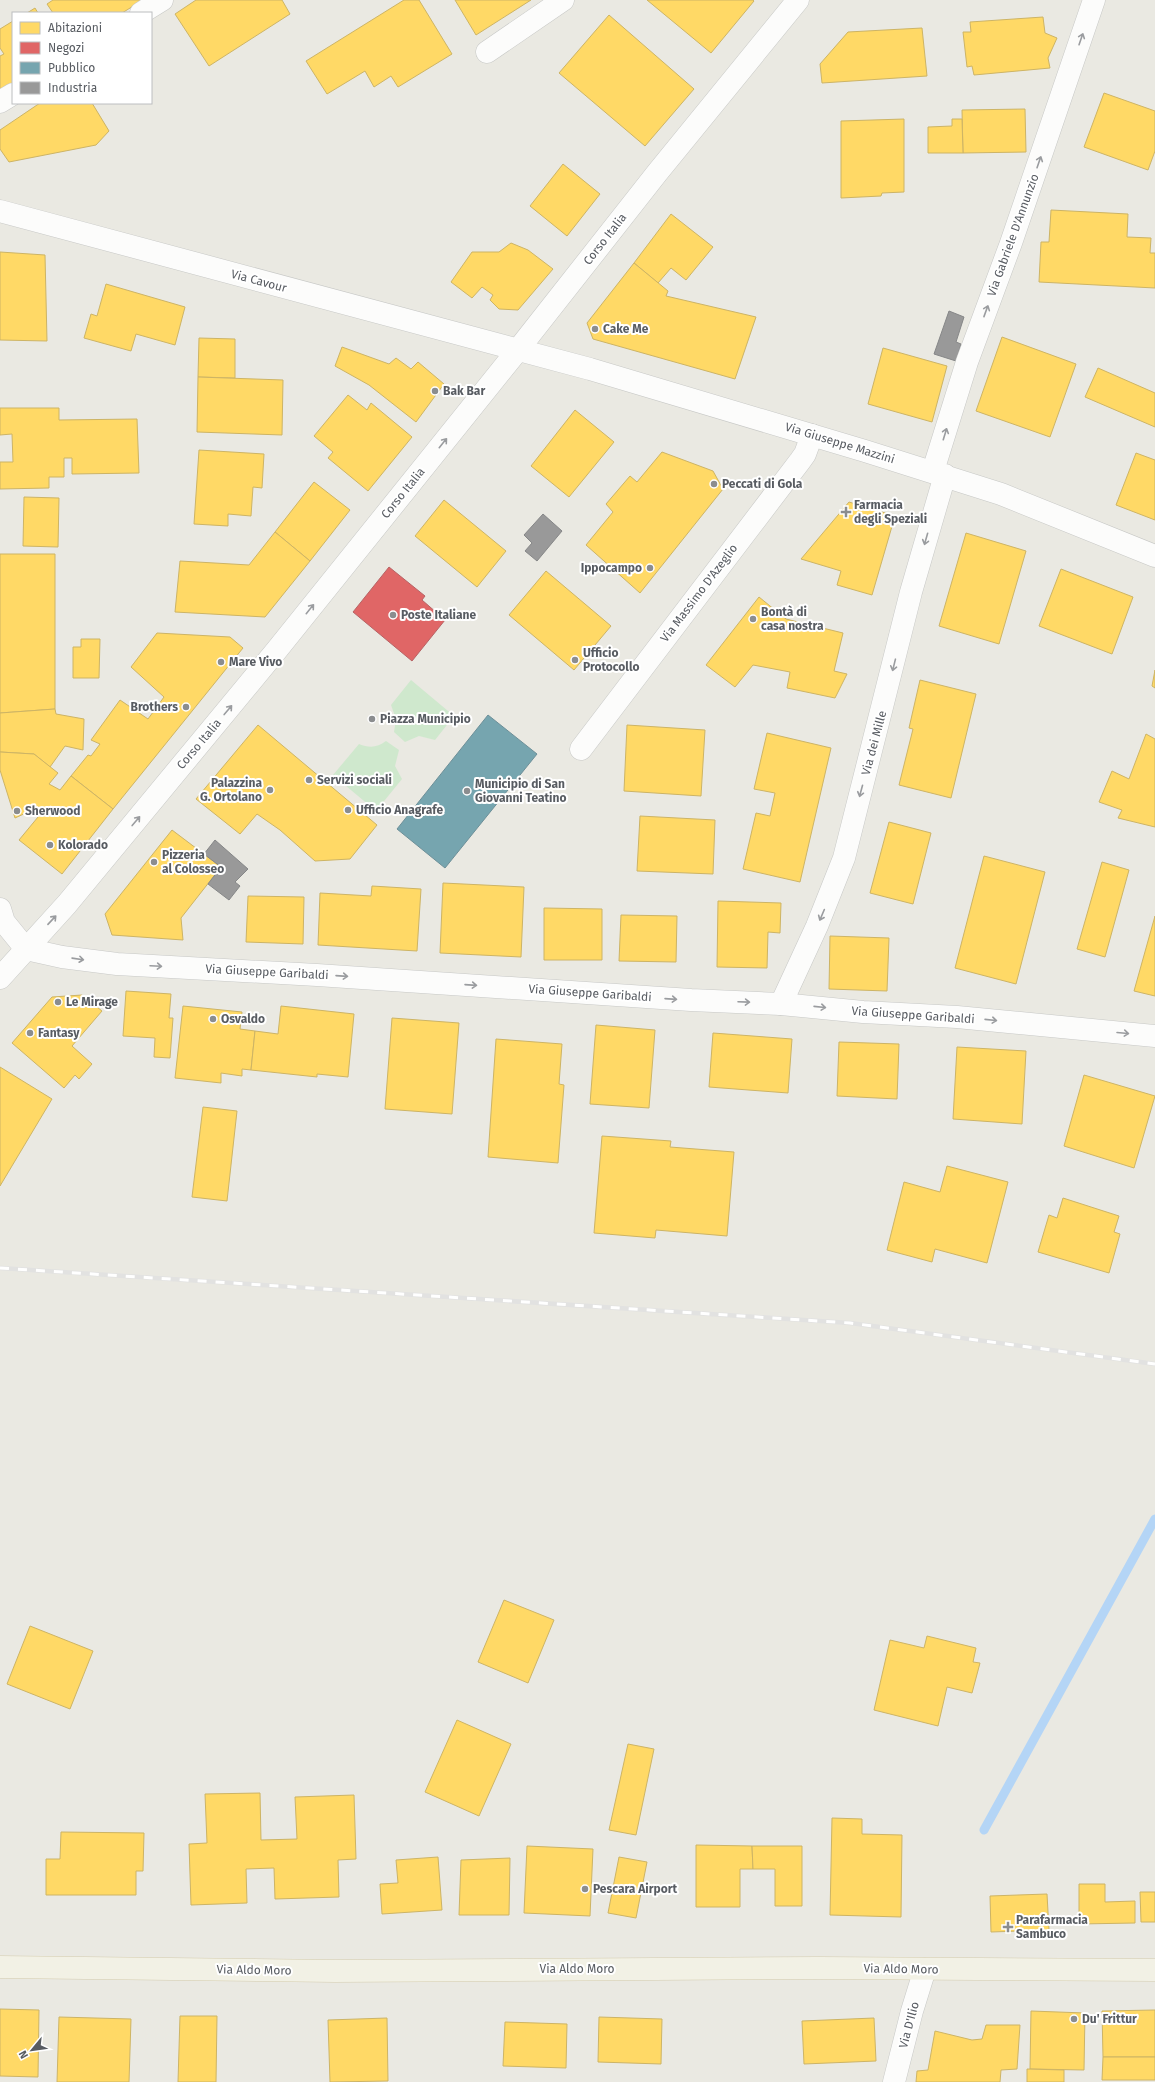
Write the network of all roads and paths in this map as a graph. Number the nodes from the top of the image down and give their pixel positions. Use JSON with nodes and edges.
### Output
{"nodes":[{"id":1,"x":162,"y":0,"type":"edge"},
{"id":2,"x":563,"y":0,"type":"edge"},
{"id":3,"x":796,"y":0,"type":"edge"},
{"id":4,"x":1094,"y":0,"type":"edge"},
{"id":5,"x":143,"y":12,"type":"edge"},
{"id":6,"x":487,"y":52,"type":"dead end"},
{"id":7,"x":12,"y":95,"type":"edge"},
{"id":8,"x":0,"y":102,"type":"edge"},
{"id":9,"x":0,"y":211,"type":"edge"},
{"id":10,"x":517,"y":351,"type":"junction"},
{"id":11,"x":812,"y":435,"type":"junction"},
{"id":12,"x":939,"y":473,"type":"junction"},
{"id":13,"x":1155,"y":556,"type":"edge"},
{"id":14,"x":581,"y":749,"type":"dead end"},
{"id":15,"x":0,"y":909,"type":"edge"},
{"id":16,"x":26,"y":948,"type":"junction"},
{"id":17,"x":0,"y":978,"type":"edge"},
{"id":18,"x":781,"y":1004,"type":"junction"},
{"id":19,"x":1155,"y":1036,"type":"edge"},
{"id":20,"x":0,"y":1967,"type":"edge"},
{"id":21,"x":925,"y":1969,"type":"junction"},
{"id":22,"x":1155,"y":1970,"type":"edge"},
{"id":23,"x":894,"y":2082,"type":"edge"}],
"edges":[{"from":1,"to":5,"type":"street"},
{"from":2,"to":6,"type":"street"},
{"from":3,"to":10,"type":"street","name":"Corso Italia"},
{"from":12,"to":4,"type":"street","name":"Via Gabriele D'Annunzio","one_way":true},
{"from":7,"to":8,"type":"street"},
{"from":9,"to":10,"type":"street","name":"Via Cavour"},
{"from":10,"to":11,"type":"street","name":"Via Giuseppe Mazzini"},
{"from":16,"to":10,"type":"street","name":"Corso Italia","one_way":true},
{"from":11,"to":12,"type":"street","name":"Via Giuseppe Mazzini"},
{"from":11,"to":14,"type":"street","name":"Via Massimo D'Azeglio"},
{"from":12,"to":13,"type":"street","name":"Via Giuseppe Mazzini"},
{"from":12,"to":18,"type":"street","name":"Via dei Mille","one_way":true},
{"from":15,"to":16,"type":"street"},
{"from":16,"to":17,"type":"street","name":"Corso Italia"},
{"from":16,"to":18,"type":"street","name":"Via Giuseppe Garibaldi","one_way":true},
{"from":18,"to":19,"type":"street","name":"Via Giuseppe Garibaldi","one_way":true},
{"from":20,"to":21,"type":"main road","name":"Via Aldo Moro"},
{"from":21,"to":22,"type":"main road","name":"Via Aldo Moro"},
{"from":21,"to":23,"type":"street","name":"Via D'Ilio"}]}
